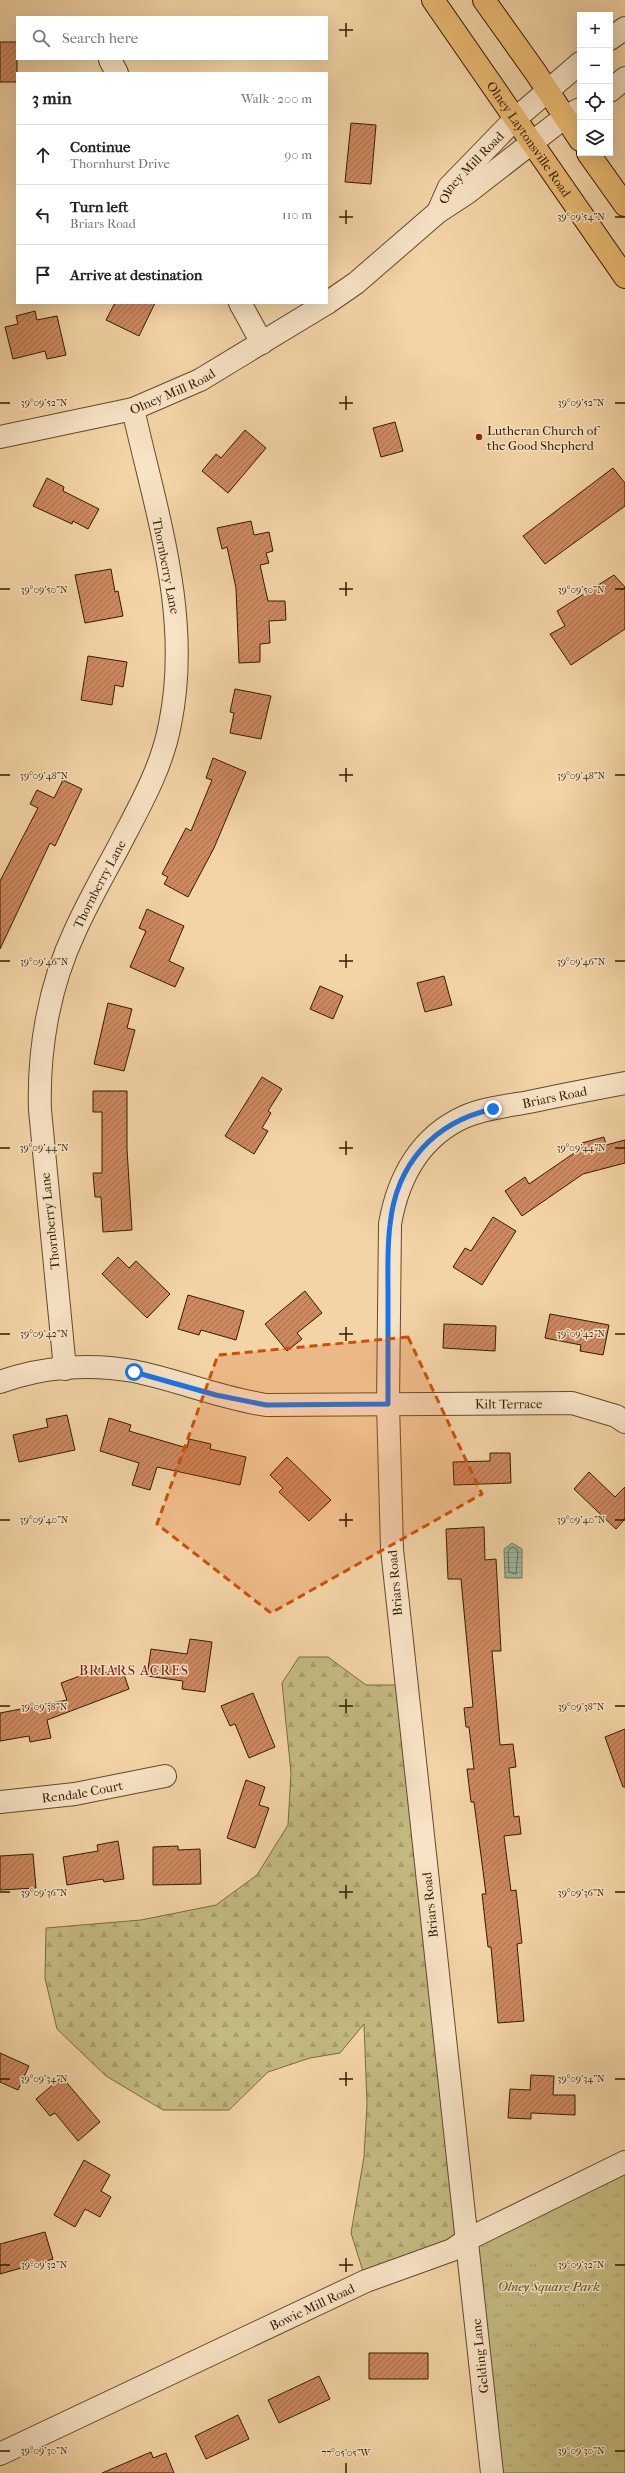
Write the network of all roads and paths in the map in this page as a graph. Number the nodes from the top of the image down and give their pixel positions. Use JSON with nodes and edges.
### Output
{"nodes":[{"id":1,"x":433,"y":0,"type":"edge"},
{"id":2,"x":484,"y":0,"type":"edge"},
{"id":3,"x":625,"y":28,"type":"edge"},
{"id":4,"x":613,"y":37,"type":"edge"},
{"id":5,"x":577,"y":65,"type":"edge"},
{"id":6,"x":625,"y":78,"type":"edge"},
{"id":7,"x":613,"y":88,"type":"edge"},
{"id":8,"x":547,"y":90,"type":"junction"},
{"id":9,"x":572,"y":113,"type":"edge"},
{"id":10,"x":514,"y":120,"type":"junction"},
{"id":11,"x":577,"y":130,"type":"edge"},
{"id":12,"x":531,"y":142,"type":"junction"},
{"id":13,"x":590,"y":156,"type":"edge"},
{"id":14,"x":625,"y":205,"type":"edge"},
{"id":15,"x":438,"y":212,"type":"junction"},
{"id":16,"x":625,"y":277,"type":"edge"},
{"id":17,"x":328,"y":302,"type":"edge"},
{"id":18,"x":241,"y":304,"type":"edge"},
{"id":19,"x":325,"y":304,"type":"edge"},
{"id":20,"x":262,"y":343,"type":"junction"},
{"id":21,"x":133,"y":409,"type":"junction"},
{"id":22,"x":0,"y":437,"type":"edge"},
{"id":23,"x":625,"y":1083,"type":"edge"},
{"id":24,"x":65,"y":1368,"type":"junction"},
{"id":25,"x":0,"y":1382,"type":"edge"},
{"id":26,"x":388,"y":1404,"type":"junction"},
{"id":27,"x":625,"y":1422,"type":"edge"},
{"id":28,"x":165,"y":1776,"type":"dead end"},
{"id":29,"x":0,"y":1802,"type":"edge"},
{"id":30,"x":625,"y":2162,"type":"edge"},
{"id":31,"x":468,"y":2239,"type":"junction"},
{"id":32,"x":0,"y":2454,"type":"edge"},
{"id":33,"x":492,"y":2473,"type":"edge"}],
"edges":[{"from":1,"to":10,"type":"main road","name":"Olney Laytonsville Road"},
{"from":2,"to":8,"type":"main road"},
{"from":3,"to":4,"type":"street"},
{"from":5,"to":8,"type":"street","name":"Olney Mill Road"},
{"from":6,"to":7,"type":"street"},
{"from":8,"to":9,"type":"main road"},
{"from":8,"to":10,"type":"street","name":"Olney Mill Road"},
{"from":9,"to":11,"type":"main road"},
{"from":9,"to":12,"type":"street","name":"Olney Mill Road"},
{"from":10,"to":12,"type":"main road","name":"Olney Laytonsville Road"},
{"from":10,"to":15,"type":"street","name":"Olney Mill Road"},
{"from":12,"to":15,"type":"street","name":"Olney Mill Road"},
{"from":12,"to":16,"type":"main road","name":"Olney Laytonsville Road"},
{"from":13,"to":14,"type":"main road"},
{"from":15,"to":17,"type":"street","name":"Olney Mill Road"},
{"from":18,"to":20,"type":"street"},
{"from":19,"to":20,"type":"street","name":"Olney Mill Road"},
{"from":20,"to":21,"type":"street","name":"Olney Mill Road"},
{"from":21,"to":22,"type":"street","name":"Olney Mill Road"},
{"from":21,"to":24,"type":"street","name":"Thornberry Lane"},
{"from":23,"to":26,"type":"street","name":"Briars Road"},
{"from":24,"to":25,"type":"street","name":"Kilt Terrace"},
{"from":24,"to":26,"type":"street","name":"Kilt Terrace"},
{"from":26,"to":27,"type":"street","name":"Kilt Terrace"},
{"from":26,"to":31,"type":"street","name":"Briars Road"},
{"from":28,"to":29,"type":"street","name":"Rendale Court"},
{"from":30,"to":31,"type":"street","name":"Bowie Mill Road"},
{"from":31,"to":32,"type":"street","name":"Bowie Mill Road"},
{"from":31,"to":33,"type":"street","name":"Gelding Lane"}]}
